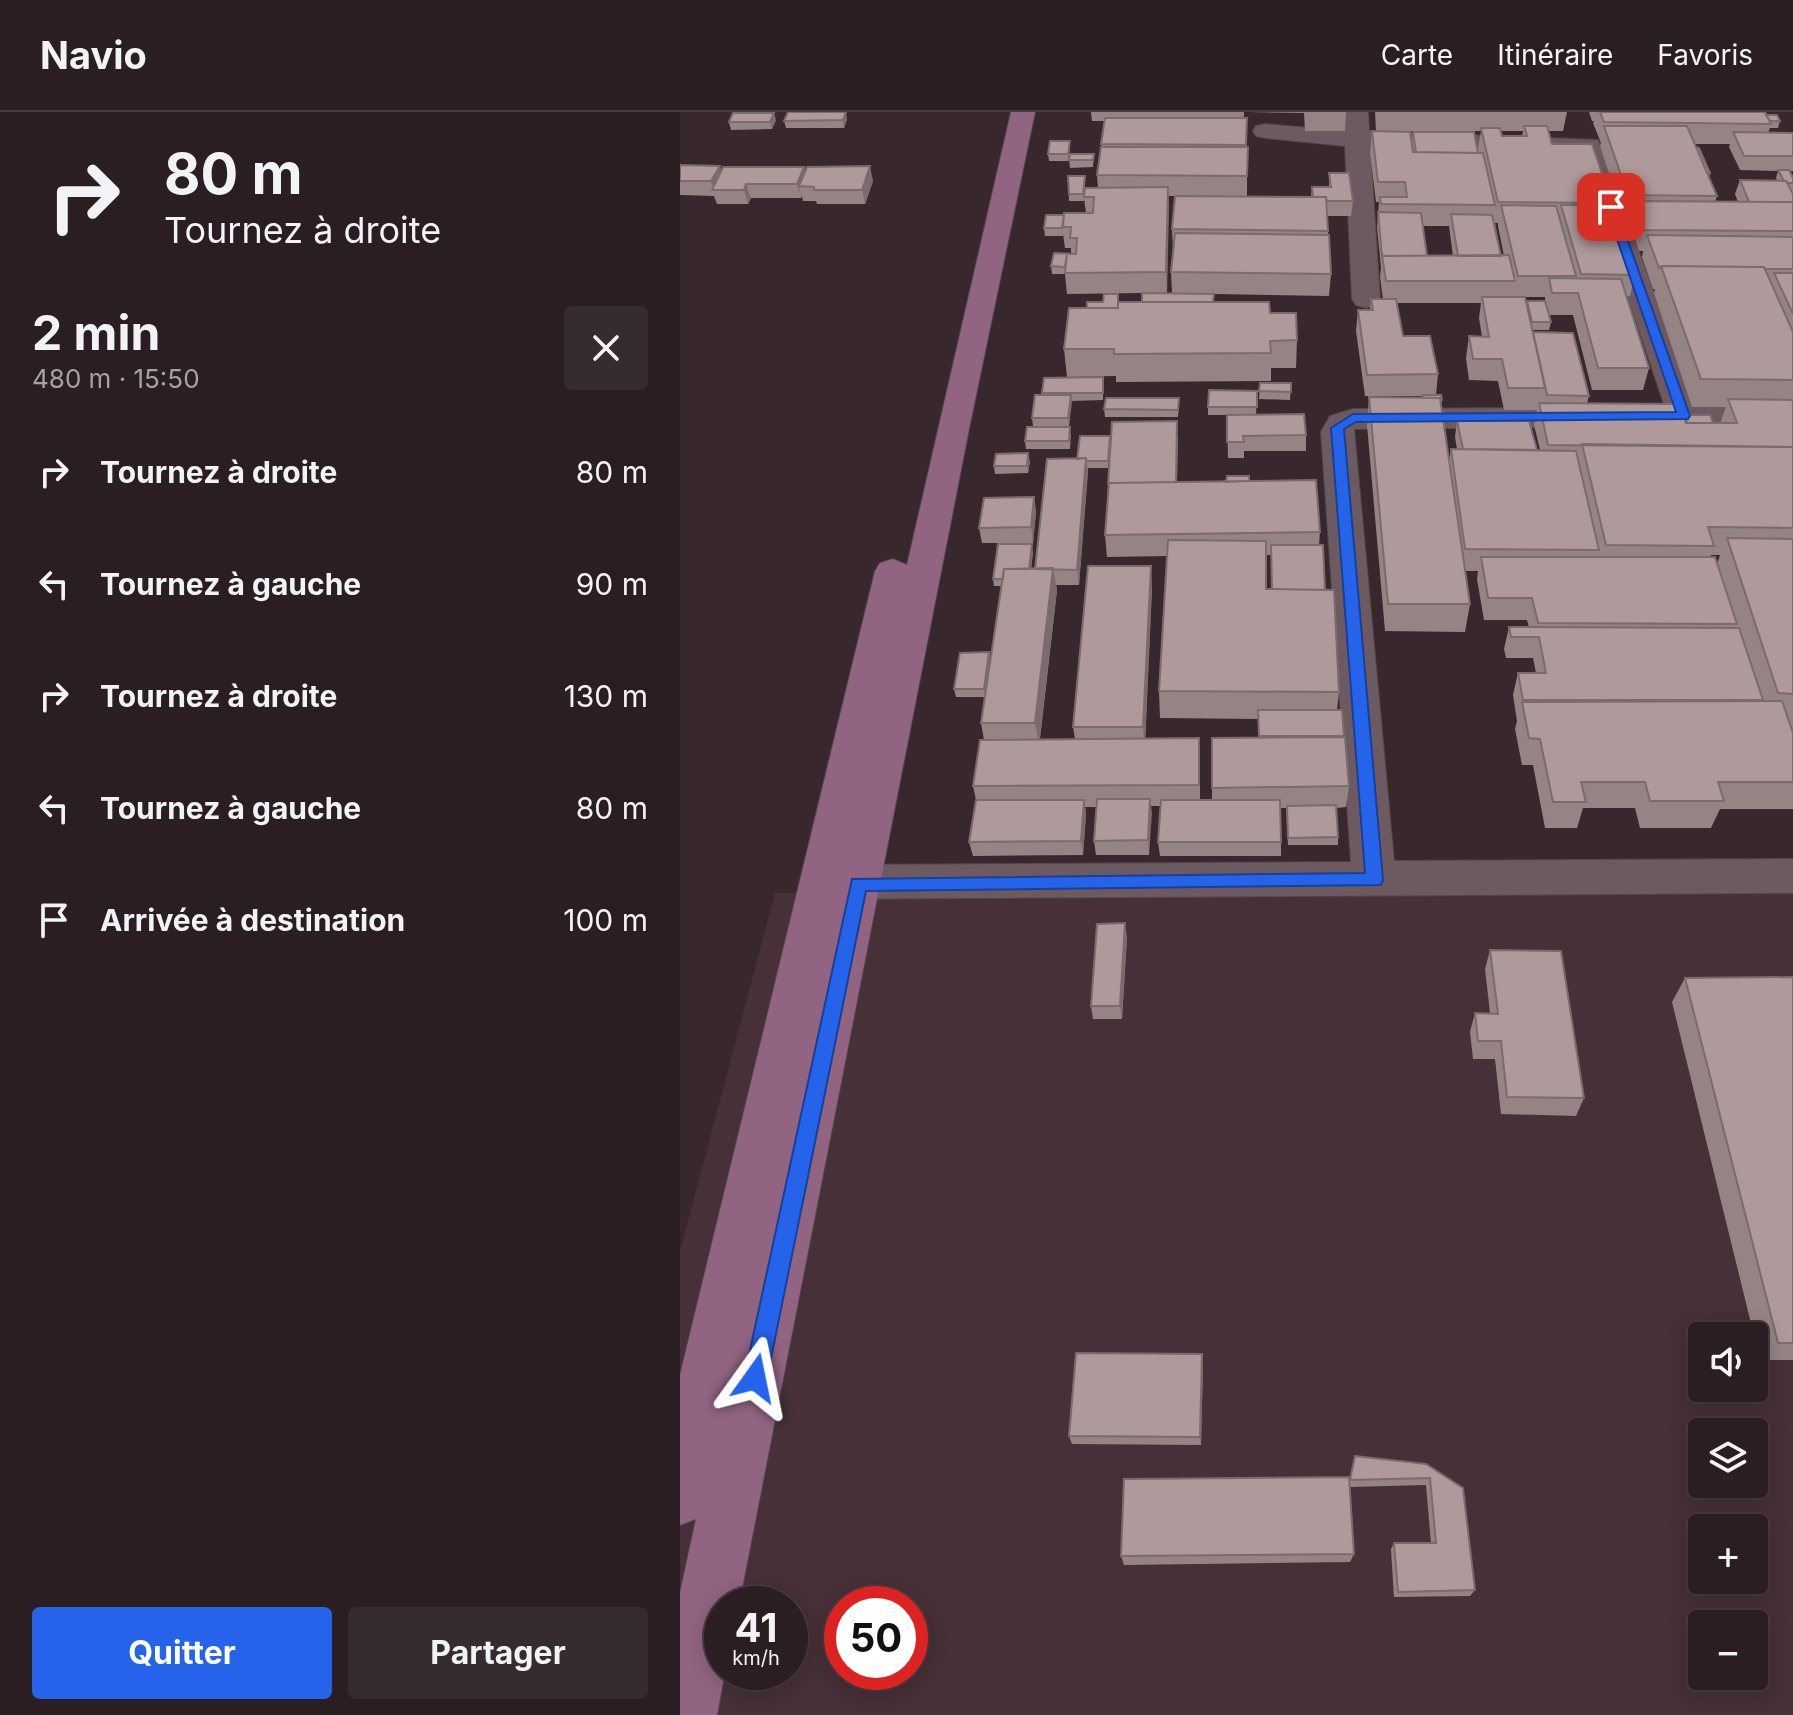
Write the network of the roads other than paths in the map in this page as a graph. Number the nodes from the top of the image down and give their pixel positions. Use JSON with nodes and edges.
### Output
{"nodes":[{"id":1,"x":995,"y":112,"type":"edge"},
{"id":2,"x":1023,"y":112,"type":"edge"},
{"id":3,"x":1357,"y":125,"type":"edge"},
{"id":4,"x":1265,"y":131,"type":"dead end"},
{"id":5,"x":1474,"y":140,"type":"junction"},
{"id":6,"x":1481,"y":171,"type":"edge"},
{"id":7,"x":1366,"y":299,"type":"dead end"},
{"id":8,"x":1684,"y":416,"type":"junction"},
{"id":9,"x":1793,"y":416,"type":"edge"},
{"id":10,"x":1793,"y":876,"type":"edge"},
{"id":11,"x":1374,"y":880,"type":"junction"},
{"id":12,"x":841,"y":883,"type":"junction"},
{"id":13,"x":680,"y":1496,"type":"edge"},
{"id":14,"x":685,"y":1715,"type":"edge"}],
"edges":[{"from":1,"to":12,"type":"main road"},
{"from":2,"to":12,"type":"main road"},
{"from":3,"to":4,"type":"street"},
{"from":3,"to":5,"type":"street"},
{"from":3,"to":7,"type":"street"},
{"from":5,"to":6,"type":"street"},
{"from":5,"to":8,"type":"street"},
{"from":8,"to":9,"type":"street"},
{"from":8,"to":11,"type":"street"},
{"from":10,"to":11,"type":"street"},
{"from":11,"to":12,"type":"street"},
{"from":12,"to":13,"type":"main road"},
{"from":12,"to":14,"type":"main road"}]}
